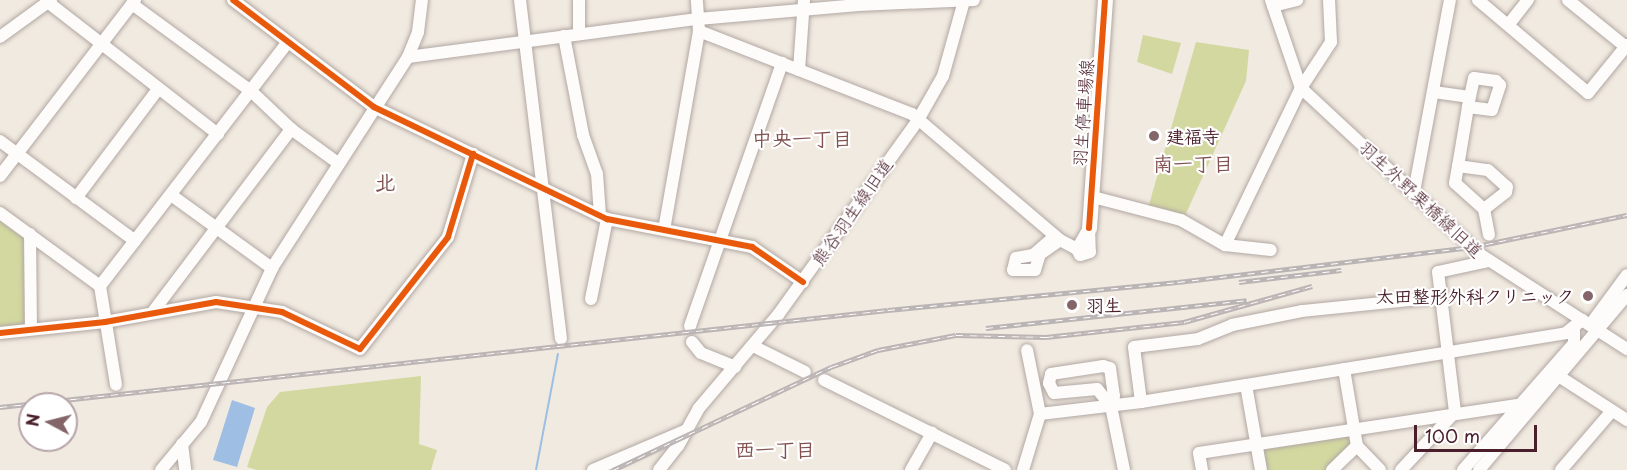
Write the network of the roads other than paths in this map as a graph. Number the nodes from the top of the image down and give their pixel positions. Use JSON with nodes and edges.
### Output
{"nodes":[{"id":1,"x":233,"y":0,"type":"edge"},
{"id":2,"x":423,"y":0,"type":"edge"},
{"id":3,"x":520,"y":0,"type":"edge"},
{"id":4,"x":579,"y":0,"type":"edge"},
{"id":5,"x":697,"y":0,"type":"edge"},
{"id":6,"x":967,"y":0,"type":"edge"},
{"id":7,"x":1105,"y":0,"type":"edge"},
{"id":8,"x":1297,"y":0,"type":"edge"},
{"id":9,"x":1329,"y":0,"type":"edge"},
{"id":10,"x":1450,"y":0,"type":"edge"},
{"id":11,"x":1478,"y":0,"type":"edge"},
{"id":12,"x":1528,"y":0,"type":"edge"},
{"id":13,"x":1568,"y":0,"type":"edge"},
{"id":14,"x":50,"y":2,"type":"edge"},
{"id":15,"x":133,"y":2,"type":"edge"},
{"id":16,"x":1272,"y":3,"type":"edge"},
{"id":17,"x":804,"y":6,"type":"edge"},
{"id":18,"x":1509,"y":24,"type":"junction"},
{"id":19,"x":698,"y":25,"type":"junction"},
{"id":20,"x":579,"y":34,"type":"junction"},
{"id":21,"x":564,"y":36,"type":"junction"},
{"id":22,"x":0,"y":37,"type":"edge"},
{"id":23,"x":527,"y":40,"type":"junction"},
{"id":24,"x":287,"y":43,"type":"junction"},
{"id":25,"x":101,"y":44,"type":"junction"},
{"id":26,"x":1626,"y":46,"type":"edge"},
{"id":27,"x":408,"y":57,"type":"junction"},
{"id":28,"x":782,"y":63,"type":"junction"},
{"id":29,"x":799,"y":70,"type":"junction"},
{"id":30,"x":1301,"y":88,"type":"junction"},
{"id":31,"x":158,"y":89,"type":"junction"},
{"id":32,"x":251,"y":91,"type":"junction"},
{"id":33,"x":1434,"y":92,"type":"junction"},
{"id":34,"x":374,"y":107,"type":"junction"},
{"id":35,"x":918,"y":120,"type":"junction"},
{"id":36,"x":291,"y":129,"type":"junction"},
{"id":37,"x":218,"y":134,"type":"junction"},
{"id":38,"x":0,"y":141,"type":"edge"},
{"id":39,"x":17,"y":154,"type":"junction"},
{"id":40,"x":473,"y":154,"type":"junction"},
{"id":41,"x":338,"y":164,"type":"junction"},
{"id":42,"x":1458,"y":166,"type":"junction"},
{"id":43,"x":0,"y":176,"type":"edge"},
{"id":44,"x":545,"y":188,"type":"junction"},
{"id":45,"x":1414,"y":192,"type":"junction"},
{"id":46,"x":171,"y":195,"type":"junction"},
{"id":47,"x":1093,"y":197,"type":"junction"},
{"id":48,"x":76,"y":198,"type":"junction"},
{"id":49,"x":1484,"y":209,"type":"junction"},
{"id":50,"x":0,"y":213,"type":"edge"},
{"id":51,"x":603,"y":217,"type":"junction"},
{"id":52,"x":216,"y":228,"type":"junction"},
{"id":53,"x":1089,"y":228,"type":"joint"},
{"id":54,"x":664,"y":230,"type":"junction"},
{"id":55,"x":30,"y":234,"type":"junction"},
{"id":56,"x":1489,"y":235,"type":"dead end"},
{"id":57,"x":719,"y":239,"type":"junction"},
{"id":58,"x":135,"y":241,"type":"junction"},
{"id":59,"x":1225,"y":245,"type":"junction"},
{"id":60,"x":1271,"y":250,"type":"dead end"},
{"id":61,"x":1488,"y":261,"type":"junction"},
{"id":62,"x":272,"y":268,"type":"junction"},
{"id":63,"x":1627,"y":275,"type":"edge"},
{"id":64,"x":803,"y":282,"type":"junction"},
{"id":65,"x":100,"y":286,"type":"junction"},
{"id":66,"x":1627,"y":295,"type":"edge"},
{"id":67,"x":1440,"y":297,"type":"junction"},
{"id":68,"x":591,"y":299,"type":"dead end"},
{"id":69,"x":255,"y":305,"type":"junction"},
{"id":70,"x":153,"y":313,"type":"junction"},
{"id":71,"x":105,"y":322,"type":"junction"},
{"id":72,"x":690,"y":326,"type":"dead end"},
{"id":73,"x":1591,"y":326,"type":"junction"},
{"id":74,"x":31,"y":329,"type":"junction"},
{"id":75,"x":1574,"y":330,"type":"junction"},
{"id":76,"x":0,"y":333,"type":"edge"},
{"id":77,"x":561,"y":339,"type":"dead end"},
{"id":78,"x":692,"y":342,"type":"dead end"},
{"id":79,"x":753,"y":346,"type":"junction"},
{"id":80,"x":1627,"y":349,"type":"edge"},
{"id":81,"x":1027,"y":350,"type":"dead end"},
{"id":82,"x":1448,"y":352,"type":"junction"},
{"id":83,"x":735,"y":367,"type":"junction"},
{"id":84,"x":1344,"y":369,"type":"junction"},
{"id":85,"x":805,"y":372,"type":"dead end"},
{"id":86,"x":1560,"y":377,"type":"junction"},
{"id":87,"x":824,"y":380,"type":"dead end"},
{"id":88,"x":116,"y":385,"type":"dead end"},
{"id":89,"x":1246,"y":385,"type":"junction"},
{"id":90,"x":1141,"y":402,"type":"junction"},
{"id":91,"x":1522,"y":404,"type":"junction"},
{"id":92,"x":1111,"y":406,"type":"junction"},
{"id":93,"x":1612,"y":411,"type":"junction"},
{"id":94,"x":1455,"y":412,"type":"junction"},
{"id":95,"x":1040,"y":414,"type":"junction"},
{"id":96,"x":1627,"y":420,"type":"edge"},
{"id":97,"x":1355,"y":429,"type":"junction"},
{"id":98,"x":687,"y":430,"type":"junction"},
{"id":99,"x":932,"y":434,"type":"junction"},
{"id":100,"x":182,"y":444,"type":"junction"},
{"id":101,"x":1256,"y":444,"type":"junction"},
{"id":102,"x":1357,"y":446,"type":"junction"},
{"id":103,"x":983,"y":465,"type":"edge"},
{"id":104,"x":161,"y":470,"type":"edge"},
{"id":105,"x":185,"y":470,"type":"edge"},
{"id":106,"x":593,"y":470,"type":"edge"},
{"id":107,"x":659,"y":470,"type":"edge"},
{"id":108,"x":911,"y":470,"type":"edge"},
{"id":109,"x":1005,"y":470,"type":"edge"},
{"id":110,"x":1023,"y":470,"type":"edge"},
{"id":111,"x":1124,"y":470,"type":"edge"},
{"id":112,"x":1202,"y":470,"type":"edge"},
{"id":113,"x":1261,"y":470,"type":"edge"},
{"id":114,"x":1332,"y":470,"type":"edge"},
{"id":115,"x":1380,"y":470,"type":"edge"},
{"id":116,"x":1401,"y":470,"type":"edge"},
{"id":117,"x":1463,"y":470,"type":"edge"},
{"id":118,"x":1479,"y":470,"type":"edge"},
{"id":119,"x":1561,"y":470,"type":"edge"}],
"edges":[{"from":1,"to":24,"type":"street"},
{"from":2,"to":27,"type":"street"},
{"from":3,"to":23,"type":"street"},
{"from":4,"to":20,"type":"street"},
{"from":5,"to":19,"type":"street"},
{"from":6,"to":17,"type":"street"},
{"from":6,"to":35,"type":"street","name":"熊谷羽生線旧道"},
{"from":7,"to":47,"type":"main road","name":"羽生停車場線"},
{"from":8,"to":16,"type":"street"},
{"from":9,"to":30,"type":"street"},
{"from":10,"to":33,"type":"street"},
{"from":11,"to":18,"type":"street"},
{"from":12,"to":18,"type":"street"},
{"from":13,"to":26,"type":"street"},
{"from":14,"to":22,"type":"street"},
{"from":14,"to":25,"type":"street"},
{"from":15,"to":25,"type":"street"},
{"from":15,"to":32,"type":"street"},
{"from":16,"to":30,"type":"street","name":"羽生外野栗橋線旧道"},
{"from":17,"to":19,"type":"street"},
{"from":17,"to":29,"type":"street"},
{"from":18,"to":26,"type":"street"},
{"from":19,"to":20,"type":"street"},
{"from":19,"to":28,"type":"street"},
{"from":19,"to":54,"type":"street"},
{"from":20,"to":21,"type":"street"},
{"from":21,"to":23,"type":"street"},
{"from":21,"to":51,"type":"street"},
{"from":23,"to":27,"type":"street"},
{"from":23,"to":44,"type":"street"},
{"from":24,"to":32,"type":"street"},
{"from":24,"to":34,"type":"street"},
{"from":25,"to":31,"type":"street"},
{"from":25,"to":39,"type":"street"},
{"from":27,"to":34,"type":"street"},
{"from":28,"to":29,"type":"street"},
{"from":28,"to":57,"type":"street"},
{"from":29,"to":35,"type":"street"},
{"from":30,"to":45,"type":"street","name":"羽生外野栗橋線旧道"},
{"from":30,"to":59,"type":"street"},
{"from":31,"to":37,"type":"street"},
{"from":31,"to":48,"type":"street"},
{"from":32,"to":36,"type":"street"},
{"from":32,"to":37,"type":"street"},
{"from":33,"to":42,"type":"street"},
{"from":33,"to":45,"type":"street"},
{"from":34,"to":40,"type":"street"},
{"from":34,"to":41,"type":"street"},
{"from":35,"to":53,"type":"street"},
{"from":35,"to":64,"type":"street","name":"熊谷羽生線旧道"},
{"from":36,"to":41,"type":"street"},
{"from":36,"to":52,"type":"street"},
{"from":37,"to":46,"type":"street"},
{"from":38,"to":39,"type":"street"},
{"from":39,"to":43,"type":"street"},
{"from":39,"to":48,"type":"street"},
{"from":40,"to":44,"type":"street"},
{"from":40,"to":69,"type":"street"},
{"from":41,"to":62,"type":"street"},
{"from":42,"to":49,"type":"street"},
{"from":42,"to":49,"type":"street"},
{"from":44,"to":51,"type":"street"},
{"from":44,"to":77,"type":"street"},
{"from":45,"to":61,"type":"street","name":"羽生外野栗橋線旧道"},
{"from":46,"to":52,"type":"street"},
{"from":46,"to":58,"type":"street"},
{"from":47,"to":53,"type":"main road","name":"羽生停車場線"},
{"from":47,"to":59,"type":"street"},
{"from":48,"to":58,"type":"street"},
{"from":49,"to":56,"type":"street"},
{"from":50,"to":55,"type":"street"},
{"from":51,"to":54,"type":"street"},
{"from":51,"to":68,"type":"street"},
{"from":52,"to":62,"type":"street"},
{"from":52,"to":70,"type":"street"},
{"from":54,"to":57,"type":"street"},
{"from":55,"to":65,"type":"street"},
{"from":55,"to":74,"type":"street"},
{"from":57,"to":64,"type":"street"},
{"from":57,"to":72,"type":"street"},
{"from":58,"to":65,"type":"street"},
{"from":59,"to":60,"type":"street"},
{"from":61,"to":67,"type":"street"},
{"from":61,"to":73,"type":"street","name":"羽生外野栗橋線旧道"},
{"from":62,"to":69,"type":"street"},
{"from":63,"to":73,"type":"street"},
{"from":64,"to":79,"type":"street","name":"熊谷羽生線旧道"},
{"from":65,"to":71,"type":"street"},
{"from":66,"to":73,"type":"street"},
{"from":67,"to":82,"type":"street"},
{"from":67,"to":90,"type":"street"},
{"from":69,"to":70,"type":"street"},
{"from":69,"to":100,"type":"street"},
{"from":70,"to":71,"type":"street"},
{"from":71,"to":74,"type":"street"},
{"from":71,"to":88,"type":"street"},
{"from":73,"to":75,"type":"street"},
{"from":73,"to":80,"type":"street","name":"羽生外野栗橋線旧道"},
{"from":73,"to":86,"type":"street"},
{"from":74,"to":76,"type":"street"},
{"from":75,"to":82,"type":"street"},
{"from":75,"to":91,"type":"street"},
{"from":78,"to":83,"type":"street"},
{"from":79,"to":83,"type":"street","name":"熊谷羽生線旧道"},
{"from":79,"to":85,"type":"street"},
{"from":81,"to":95,"type":"street"},
{"from":82,"to":84,"type":"street"},
{"from":82,"to":94,"type":"street"},
{"from":83,"to":98,"type":"street","name":"熊谷羽生線旧道"},
{"from":84,"to":89,"type":"street"},
{"from":84,"to":97,"type":"street"},
{"from":86,"to":93,"type":"street"},
{"from":86,"to":118,"type":"street"},
{"from":87,"to":99,"type":"street"},
{"from":89,"to":90,"type":"street"},
{"from":89,"to":101,"type":"street"},
{"from":90,"to":92,"type":"street"},
{"from":91,"to":94,"type":"street"},
{"from":91,"to":117,"type":"street"},
{"from":92,"to":92,"type":"street"},
{"from":92,"to":95,"type":"street"},
{"from":92,"to":111,"type":"street"},
{"from":93,"to":96,"type":"street"},
{"from":93,"to":119,"type":"street"},
{"from":94,"to":97,"type":"street"},
{"from":94,"to":116,"type":"street"},
{"from":95,"to":110,"type":"street"},
{"from":97,"to":101,"type":"street"},
{"from":97,"to":102,"type":"street"},
{"from":98,"to":106,"type":"street"},
{"from":98,"to":107,"type":"street","name":"熊谷羽生線旧道"},
{"from":99,"to":103,"type":"street"},
{"from":99,"to":108,"type":"street"},
{"from":100,"to":104,"type":"street"},
{"from":100,"to":105,"type":"street"},
{"from":101,"to":112,"type":"street"},
{"from":101,"to":113,"type":"street"},
{"from":102,"to":114,"type":"street"},
{"from":102,"to":115,"type":"street"},
{"from":103,"to":109,"type":"street"}]}
